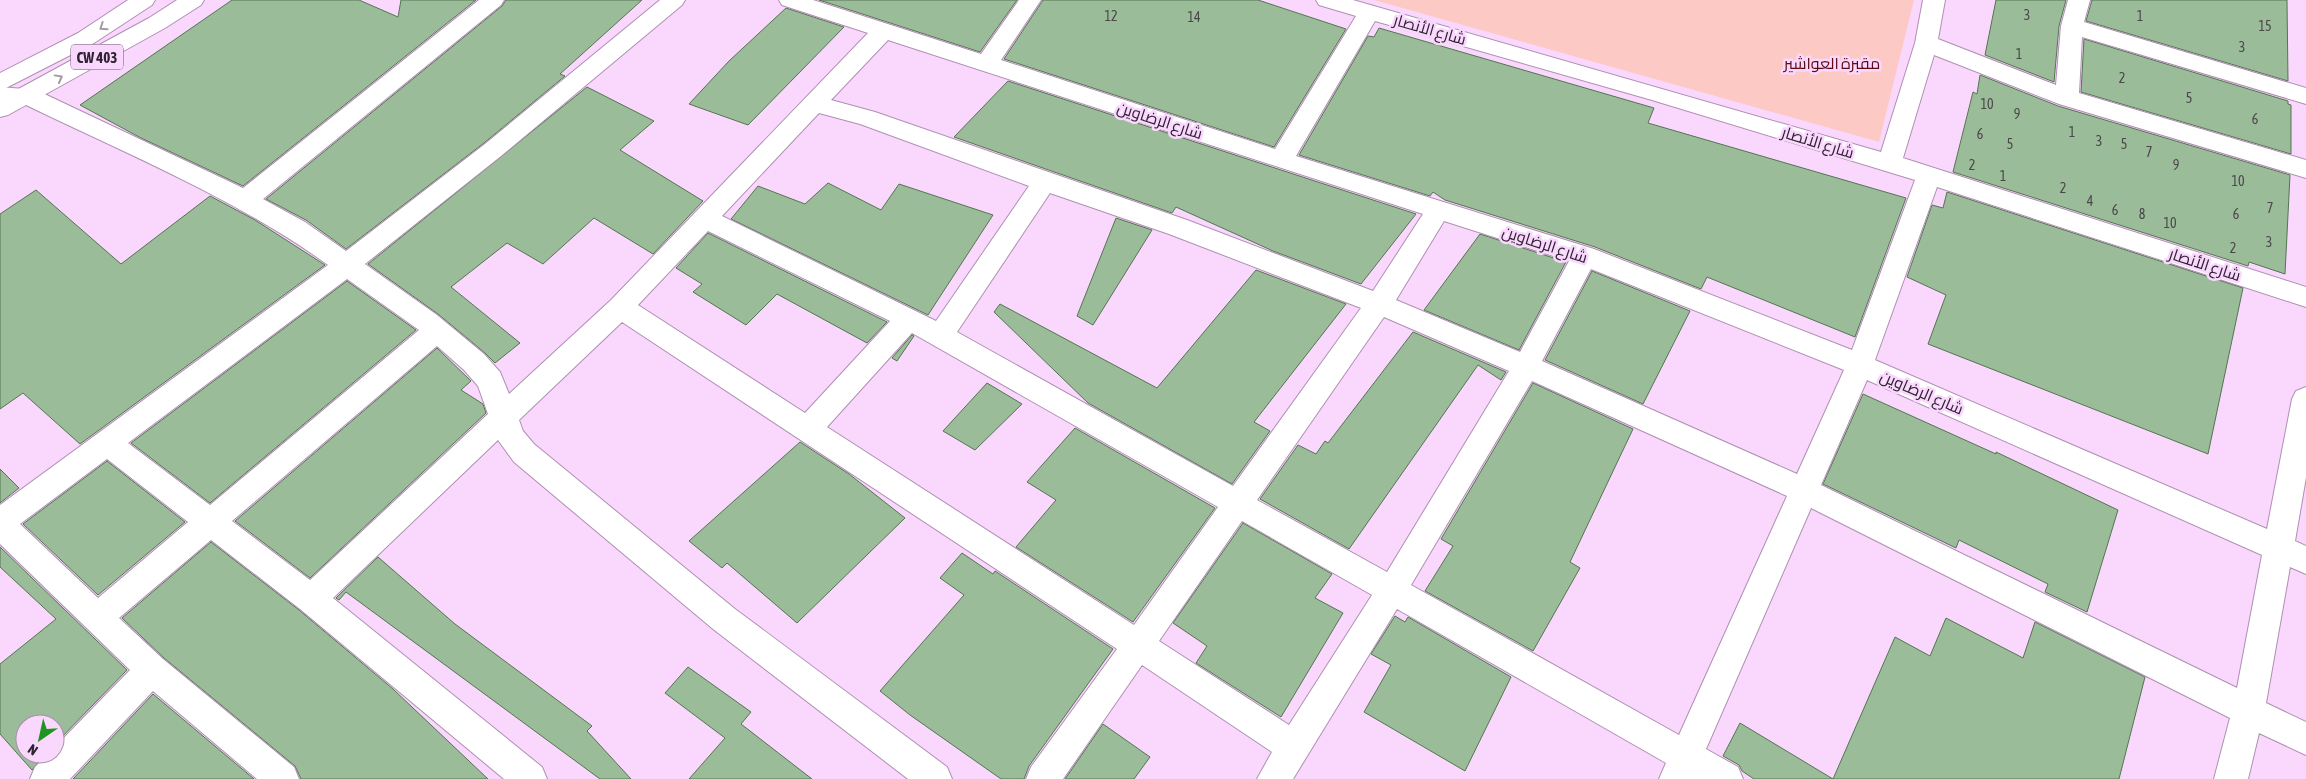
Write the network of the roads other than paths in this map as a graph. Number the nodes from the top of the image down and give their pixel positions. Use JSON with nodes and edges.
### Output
{"nodes":[{"id":1,"x":144,"y":0,"type":"edge"},
{"id":2,"x":193,"y":0,"type":"edge"},
{"id":3,"x":493,"y":0,"type":"edge"},
{"id":4,"x":674,"y":0,"type":"edge"},
{"id":5,"x":790,"y":0,"type":"edge"},
{"id":6,"x":1030,"y":0,"type":"edge"},
{"id":7,"x":1327,"y":0,"type":"edge"},
{"id":8,"x":1934,"y":0,"type":"edge"},
{"id":9,"x":2079,"y":0,"type":"edge"},
{"id":10,"x":1369,"y":12,"type":"junction"},
{"id":11,"x":2072,"y":26,"type":"junction"},
{"id":12,"x":884,"y":30,"type":"junction"},
{"id":13,"x":1926,"y":43,"type":"junction"},
{"id":14,"x":987,"y":63,"type":"junction"},
{"id":15,"x":0,"y":83,"type":"edge"},
{"id":16,"x":0,"y":95,"type":"edge"},
{"id":17,"x":28,"y":96,"type":"junction"},
{"id":18,"x":2306,"y":96,"type":"edge"},
{"id":19,"x":2067,"y":98,"type":"junction"},
{"id":20,"x":814,"y":103,"type":"junction"},
{"id":21,"x":0,"y":109,"type":"edge"},
{"id":22,"x":1281,"y":160,"type":"junction"},
{"id":23,"x":1890,"y":164,"type":"junction"},
{"id":24,"x":2306,"y":170,"type":"edge"},
{"id":25,"x":1929,"y":176,"type":"junction"},
{"id":26,"x":1045,"y":182,"type":"junction"},
{"id":27,"x":245,"y":200,"type":"junction"},
{"id":28,"x":1439,"y":209,"type":"junction"},
{"id":29,"x":705,"y":219,"type":"junction"},
{"id":30,"x":1585,"y":256,"type":"junction"},
{"id":31,"x":348,"y":264,"type":"junction"},
{"id":32,"x":2306,"y":297,"type":"edge"},
{"id":33,"x":1379,"y":304,"type":"junction"},
{"id":34,"x":620,"y":307,"type":"junction"},
{"id":35,"x":910,"y":318,"type":"junction"},
{"id":36,"x":436,"y":330,"type":"junction"},
{"id":37,"x":940,"y":335,"type":"junction"},
{"id":38,"x":1860,"y":365,"type":"junction"},
{"id":39,"x":1526,"y":366,"type":"junction"},
{"id":40,"x":2306,"y":399,"type":"edge"},
{"id":41,"x":503,"y":417,"type":"junction"},
{"id":42,"x":808,"y":429,"type":"junction"},
{"id":43,"x":107,"y":443,"type":"junction"},
{"id":44,"x":1805,"y":491,"type":"junction"},
{"id":45,"x":1238,"y":503,"type":"junction"},
{"id":46,"x":211,"y":522,"type":"junction"},
{"id":47,"x":0,"y":523,"type":"edge"},
{"id":48,"x":2279,"y":547,"type":"junction"},
{"id":49,"x":2306,"y":560,"type":"edge"},
{"id":50,"x":1392,"y":590,"type":"junction"},
{"id":51,"x":311,"y":599,"type":"junction"},
{"id":52,"x":97,"y":618,"type":"junction"},
{"id":53,"x":1139,"y":646,"type":"junction"},
{"id":54,"x":152,"y":670,"type":"junction"},
{"id":55,"x":2248,"y":709,"type":"junction"},
{"id":56,"x":2306,"y":739,"type":"edge"},
{"id":57,"x":1294,"y":747,"type":"junction"},
{"id":58,"x":1682,"y":768,"type":"edge"},
{"id":59,"x":47,"y":779,"type":"edge"},
{"id":60,"x":282,"y":779,"type":"edge"},
{"id":61,"x":530,"y":779,"type":"edge"},
{"id":62,"x":935,"y":779,"type":"edge"},
{"id":63,"x":1043,"y":779,"type":"edge"},
{"id":64,"x":1274,"y":779,"type":"edge"},
{"id":65,"x":1726,"y":779,"type":"edge"},
{"id":66,"x":2231,"y":779,"type":"edge"}],
"edges":[{"from":1,"to":15,"type":"street","number":"CW 403","one_way":true},
{"from":17,"to":2,"type":"street","number":"CW 403","one_way":true},
{"from":3,"to":27,"type":"street"},
{"from":4,"to":31,"type":"street"},
{"from":5,"to":12,"type":"street","name":"شارع الرضاوين"},
{"from":6,"to":14,"type":"street"},
{"from":7,"to":10,"type":"street","name":"شارع الأنصار"},
{"from":8,"to":13,"type":"street"},
{"from":9,"to":11,"type":"street"},
{"from":10,"to":22,"type":"street"},
{"from":10,"to":23,"type":"street","name":"شارع الأنصار"},
{"from":11,"to":18,"type":"street"},
{"from":11,"to":19,"type":"street"},
{"from":12,"to":14,"type":"street","name":"شارع الرضاوين"},
{"from":12,"to":20,"type":"street"},
{"from":13,"to":19,"type":"street"},
{"from":13,"to":23,"type":"street"},
{"from":14,"to":22,"type":"street","name":"شارع الرضاوين"},
{"from":16,"to":17,"type":"street"},
{"from":17,"to":21,"type":"street","number":"CW 403"},
{"from":17,"to":27,"type":"street"},
{"from":19,"to":24,"type":"street"},
{"from":20,"to":26,"type":"street"},
{"from":20,"to":29,"type":"street"},
{"from":22,"to":28,"type":"street","name":"شارع الرضاوين"},
{"from":23,"to":25,"type":"street","name":"شارع الأنصار"},
{"from":25,"to":32,"type":"street","name":"شارع الأنصار"},
{"from":25,"to":38,"type":"street"},
{"from":26,"to":33,"type":"street"},
{"from":26,"to":37,"type":"street"},
{"from":27,"to":31,"type":"street"},
{"from":28,"to":30,"type":"street","name":"شارع الرضاوين"},
{"from":28,"to":33,"type":"street"},
{"from":29,"to":34,"type":"street"},
{"from":29,"to":35,"type":"street"},
{"from":30,"to":38,"type":"street","name":"شارع الرضاوين"},
{"from":30,"to":39,"type":"street"},
{"from":31,"to":36,"type":"street"},
{"from":31,"to":43,"type":"street"},
{"from":33,"to":39,"type":"street"},
{"from":33,"to":45,"type":"street"},
{"from":34,"to":41,"type":"street"},
{"from":34,"to":42,"type":"street"},
{"from":35,"to":37,"type":"street"},
{"from":35,"to":42,"type":"street"},
{"from":36,"to":41,"type":"street"},
{"from":36,"to":46,"type":"street"},
{"from":37,"to":45,"type":"street"},
{"from":38,"to":44,"type":"street"},
{"from":38,"to":48,"type":"street","name":"شارع الرضاوين"},
{"from":39,"to":44,"type":"street"},
{"from":39,"to":50,"type":"street"},
{"from":40,"to":48,"type":"street"},
{"from":41,"to":51,"type":"street"},
{"from":41,"to":62,"type":"street"},
{"from":42,"to":53,"type":"street"},
{"from":43,"to":46,"type":"street"},
{"from":43,"to":47,"type":"street"},
{"from":44,"to":55,"type":"street"},
{"from":44,"to":58,"type":"street"},
{"from":45,"to":50,"type":"street"},
{"from":45,"to":53,"type":"street"},
{"from":46,"to":51,"type":"street"},
{"from":46,"to":52,"type":"street"},
{"from":47,"to":52,"type":"street"},
{"from":48,"to":49,"type":"street","name":"شارع الرضاوين"},
{"from":48,"to":55,"type":"street"},
{"from":50,"to":57,"type":"street"},
{"from":50,"to":58,"type":"street"},
{"from":51,"to":61,"type":"street"},
{"from":52,"to":54,"type":"street"},
{"from":53,"to":57,"type":"street"},
{"from":53,"to":63,"type":"street"},
{"from":54,"to":59,"type":"street"},
{"from":54,"to":60,"type":"street"},
{"from":55,"to":56,"type":"street"},
{"from":55,"to":66,"type":"street"},
{"from":57,"to":64,"type":"street"},
{"from":58,"to":65,"type":"street"}]}
